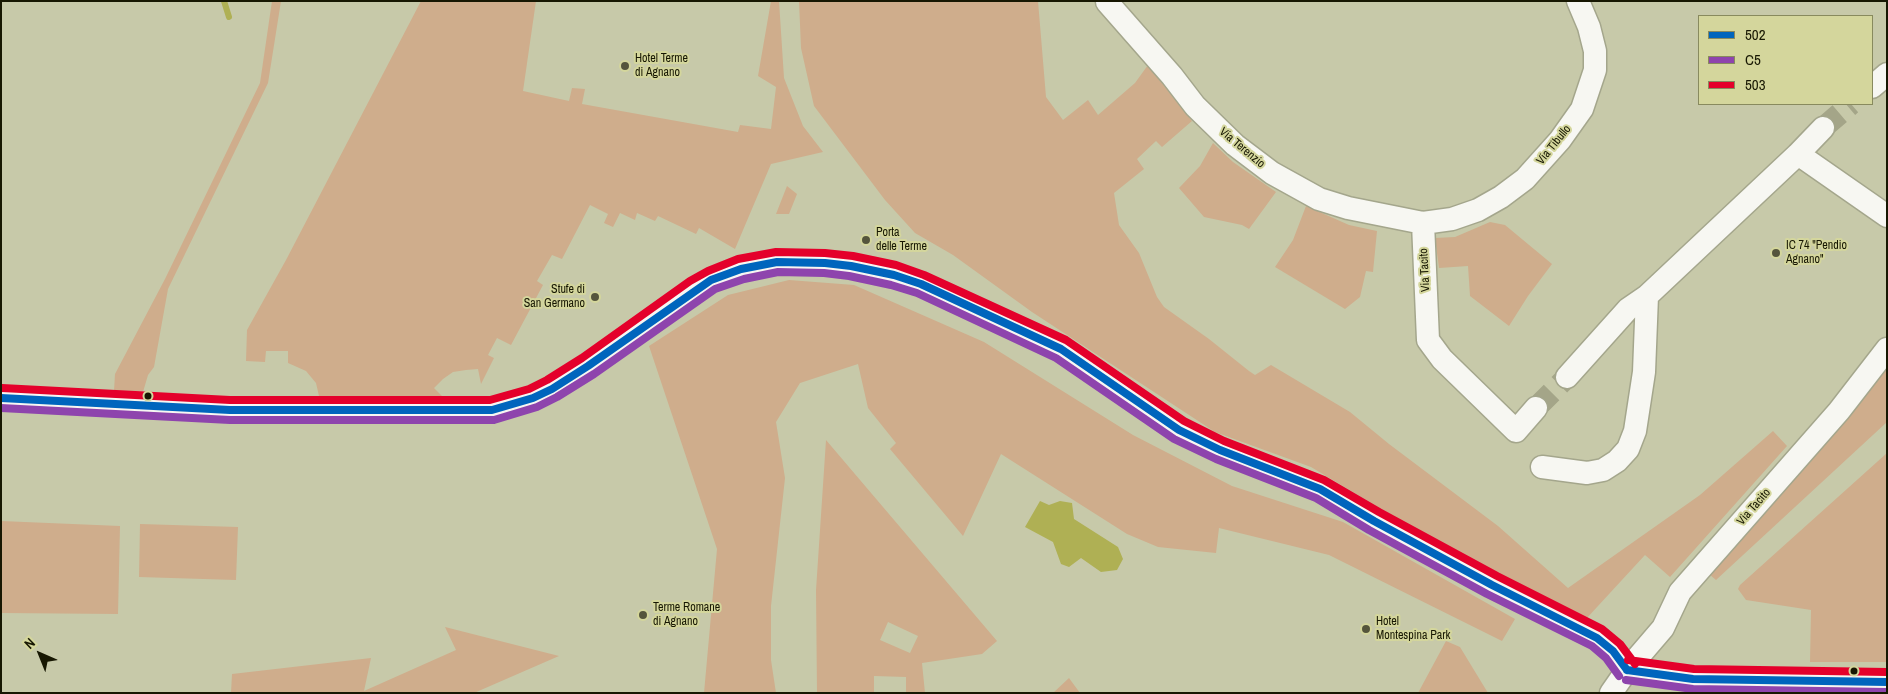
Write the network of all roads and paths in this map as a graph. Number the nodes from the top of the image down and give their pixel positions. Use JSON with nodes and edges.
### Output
{"nodes":[{"id":1,"x":1578,"y":1,"type":"edge"},
{"id":2,"x":1107,"y":2,"type":"edge"},
{"id":3,"x":1887,"y":74,"type":"edge"},
{"id":4,"x":1873,"y":86,"type":"edge"},
{"id":5,"x":1823,"y":128,"type":"tunnel mouth"},
{"id":6,"x":1798,"y":154,"type":"junction"},
{"id":7,"x":1887,"y":216,"type":"edge"},
{"id":8,"x":1423,"y":222,"type":"junction"},
{"id":9,"x":1647,"y":296,"type":"junction"},
{"id":10,"x":1887,"y":349,"type":"edge"},
{"id":11,"x":1567,"y":377,"type":"tunnel mouth"},
{"id":12,"x":1,"y":398,"type":"edge"},
{"id":13,"x":1536,"y":408,"type":"tunnel mouth"},
{"id":14,"x":1542,"y":467,"type":"dead end"},
{"id":15,"x":1628,"y":670,"type":"junction"},
{"id":16,"x":1887,"y":682,"type":"edge"},
{"id":17,"x":1611,"y":693,"type":"edge"}],
"edges":[{"from":1,"to":8,"type":"street","name":"Via Tibullo"},
{"from":2,"to":8,"type":"street","name":"Via Terenzio"},
{"from":3,"to":4,"type":"street"},
{"from":5,"to":6,"type":"street"},
{"from":6,"to":7,"type":"street"},
{"from":6,"to":9,"type":"street"},
{"from":8,"to":13,"type":"street","name":"Via Tacito"},
{"from":9,"to":11,"type":"street"},
{"from":9,"to":14,"type":"street"},
{"from":10,"to":15,"type":"street","name":"Via Tacito"},
{"from":12,"to":15,"type":"street"},
{"from":15,"to":16,"type":"street"},
{"from":15,"to":17,"type":"street","name":"Via Tacito"}]}
